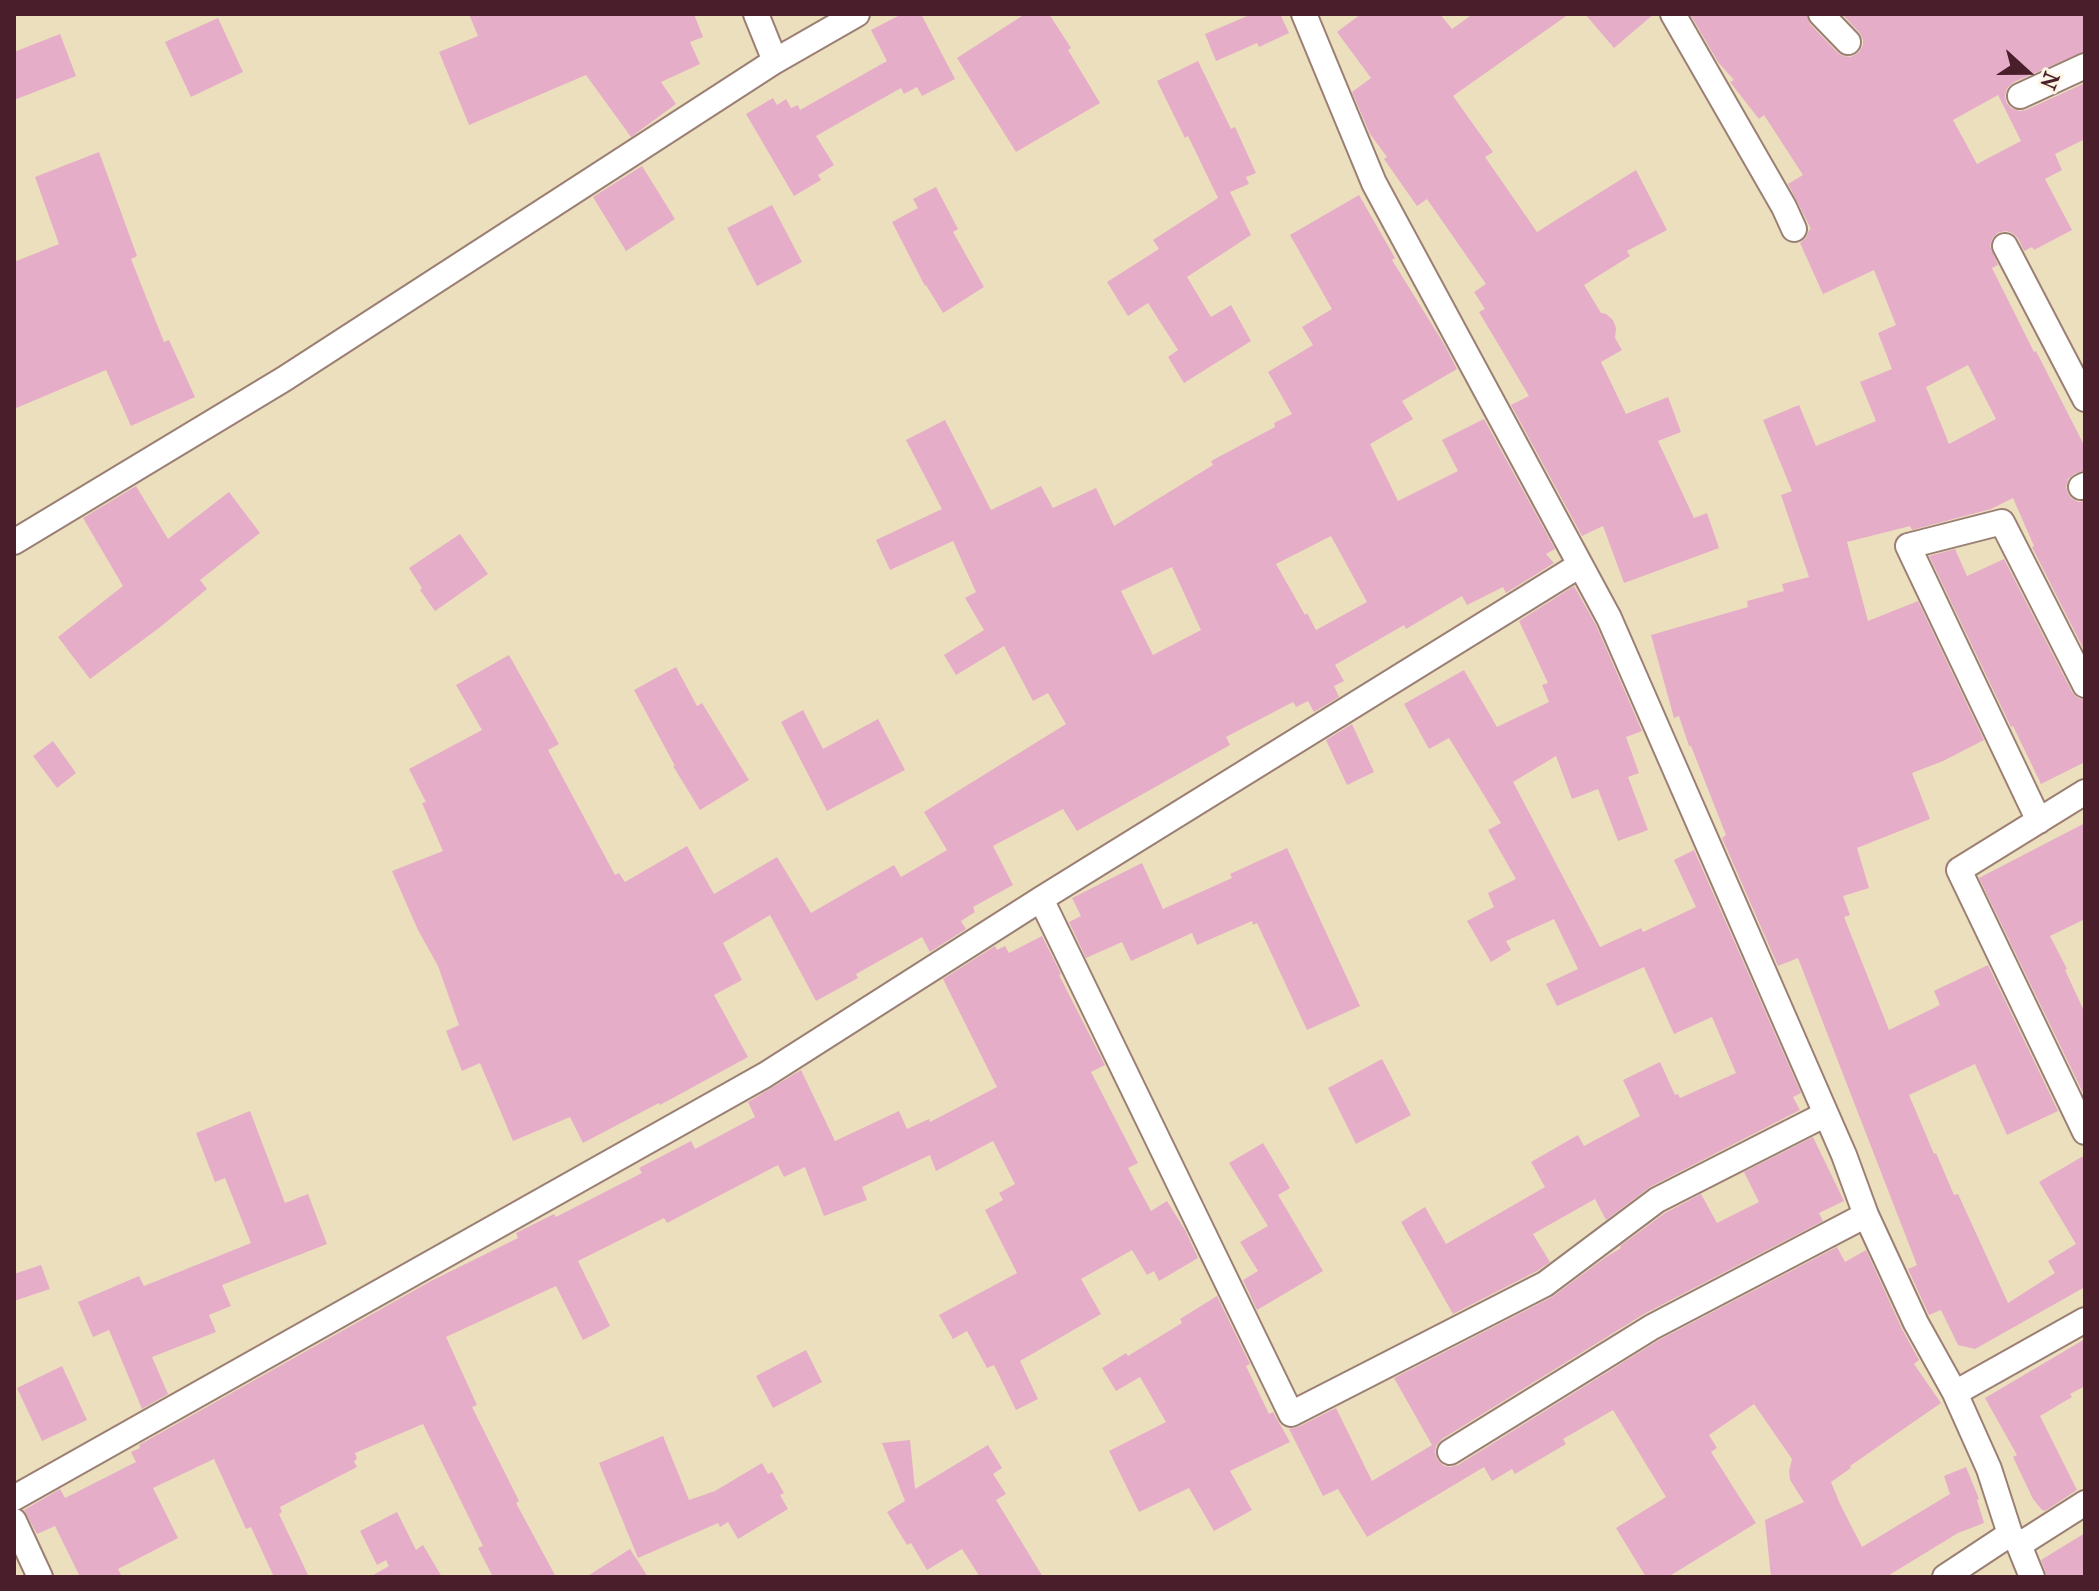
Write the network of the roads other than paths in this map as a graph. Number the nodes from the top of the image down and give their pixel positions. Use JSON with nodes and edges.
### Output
{"nodes":[{"id":1,"x":756,"y":14,"type":"edge"},
{"id":2,"x":857,"y":14,"type":"edge"},
{"id":3,"x":1304,"y":14,"type":"edge"},
{"id":4,"x":1673,"y":14,"type":"edge"},
{"id":5,"x":1821,"y":14,"type":"edge"},
{"id":6,"x":1848,"y":42,"type":"dead end"},
{"id":7,"x":775,"y":61,"type":"junction"},
{"id":8,"x":2085,"y":66,"type":"edge"},
{"id":9,"x":2020,"y":96,"type":"dead end"},
{"id":10,"x":1794,"y":229,"type":"dead end"},
{"id":11,"x":2005,"y":246,"type":"dead end"},
{"id":12,"x":2085,"y":399,"type":"edge"},
{"id":13,"x":14,"y":542,"type":"edge"},
{"id":14,"x":1580,"y":565,"type":"junction"},
{"id":15,"x":2085,"y":685,"type":"edge"},
{"id":16,"x":2085,"y":792,"type":"edge"},
{"id":17,"x":2039,"y":821,"type":"junction"},
{"id":18,"x":1041,"y":899,"type":"junction"},
{"id":19,"x":1826,"y":1114,"type":"junction"},
{"id":20,"x":2085,"y":1132,"type":"edge"},
{"id":21,"x":1866,"y":1215,"type":"junction"},
{"id":22,"x":2085,"y":1320,"type":"edge"},
{"id":23,"x":1955,"y":1393,"type":"junction"},
{"id":24,"x":1450,"y":1452,"type":"dead end"},
{"id":25,"x":14,"y":1498,"type":"edge"},
{"id":26,"x":2085,"y":1503,"type":"edge"},
{"id":27,"x":14,"y":1521,"type":"edge"},
{"id":28,"x":2014,"y":1539,"type":"junction"},
{"id":29,"x":40,"y":1577,"type":"edge"},
{"id":30,"x":1945,"y":1577,"type":"edge"},
{"id":31,"x":2032,"y":1577,"type":"edge"}],
"edges":[{"from":1,"to":7,"type":"street"},
{"from":2,"to":7,"type":"street"},
{"from":3,"to":14,"type":"street"},
{"from":4,"to":10,"type":"street"},
{"from":5,"to":6,"type":"street"},
{"from":7,"to":13,"type":"street"},
{"from":8,"to":9,"type":"street"},
{"from":11,"to":12,"type":"street"},
{"from":14,"to":18,"type":"street"},
{"from":14,"to":19,"type":"street"},
{"from":15,"to":17,"type":"street"},
{"from":16,"to":17,"type":"street"},
{"from":17,"to":20,"type":"street"},
{"from":18,"to":19,"type":"street"},
{"from":18,"to":25,"type":"street"},
{"from":19,"to":21,"type":"street"},
{"from":21,"to":23,"type":"street"},
{"from":21,"to":24,"type":"street"},
{"from":22,"to":23,"type":"street"},
{"from":23,"to":28,"type":"street"},
{"from":26,"to":28,"type":"street"},
{"from":27,"to":29,"type":"street"},
{"from":28,"to":30,"type":"street"},
{"from":28,"to":31,"type":"street"}]}
